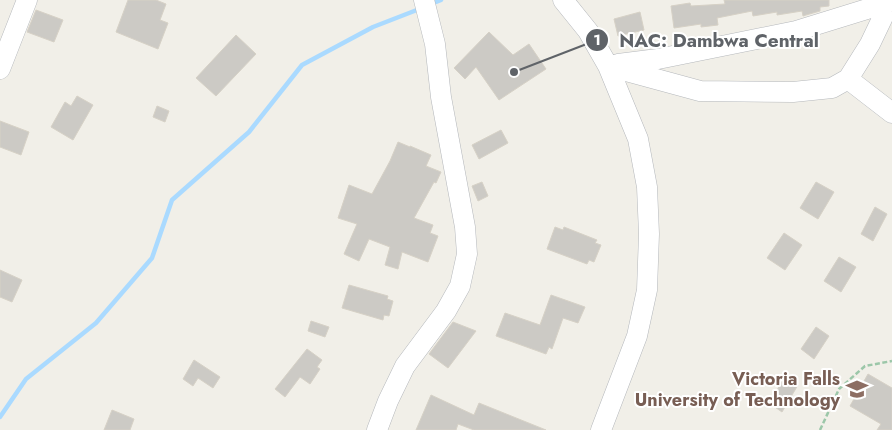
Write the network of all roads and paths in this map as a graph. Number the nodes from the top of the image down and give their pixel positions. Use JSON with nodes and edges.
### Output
{"nodes":[{"id":1,"x":27,"y":0,"type":"edge"},
{"id":2,"x":424,"y":0,"type":"edge"},
{"id":3,"x":563,"y":0,"type":"edge"},
{"id":4,"x":891,"y":1,"type":"edge"},
{"id":5,"x":608,"y":66,"type":"junction"},
{"id":6,"x":0,"y":68,"type":"edge"},
{"id":7,"x":848,"y":79,"type":"junction"},
{"id":8,"x":892,"y":113,"type":"edge"},
{"id":9,"x":892,"y":361,"type":"edge"},
{"id":10,"x":376,"y":430,"type":"edge"},
{"id":11,"x":600,"y":430,"type":"edge"},
{"id":12,"x":820,"y":430,"type":"edge"}],
"edges":[{"from":1,"to":6,"type":"street"},
{"from":2,"to":10,"type":"street"},
{"from":3,"to":5,"type":"street"},
{"from":4,"to":5,"type":"street"},
{"from":4,"to":7,"type":"street"},
{"from":5,"to":7,"type":"street"},
{"from":5,"to":11,"type":"street"},
{"from":7,"to":8,"type":"street"},
{"from":9,"to":12,"type":"path"}]}
